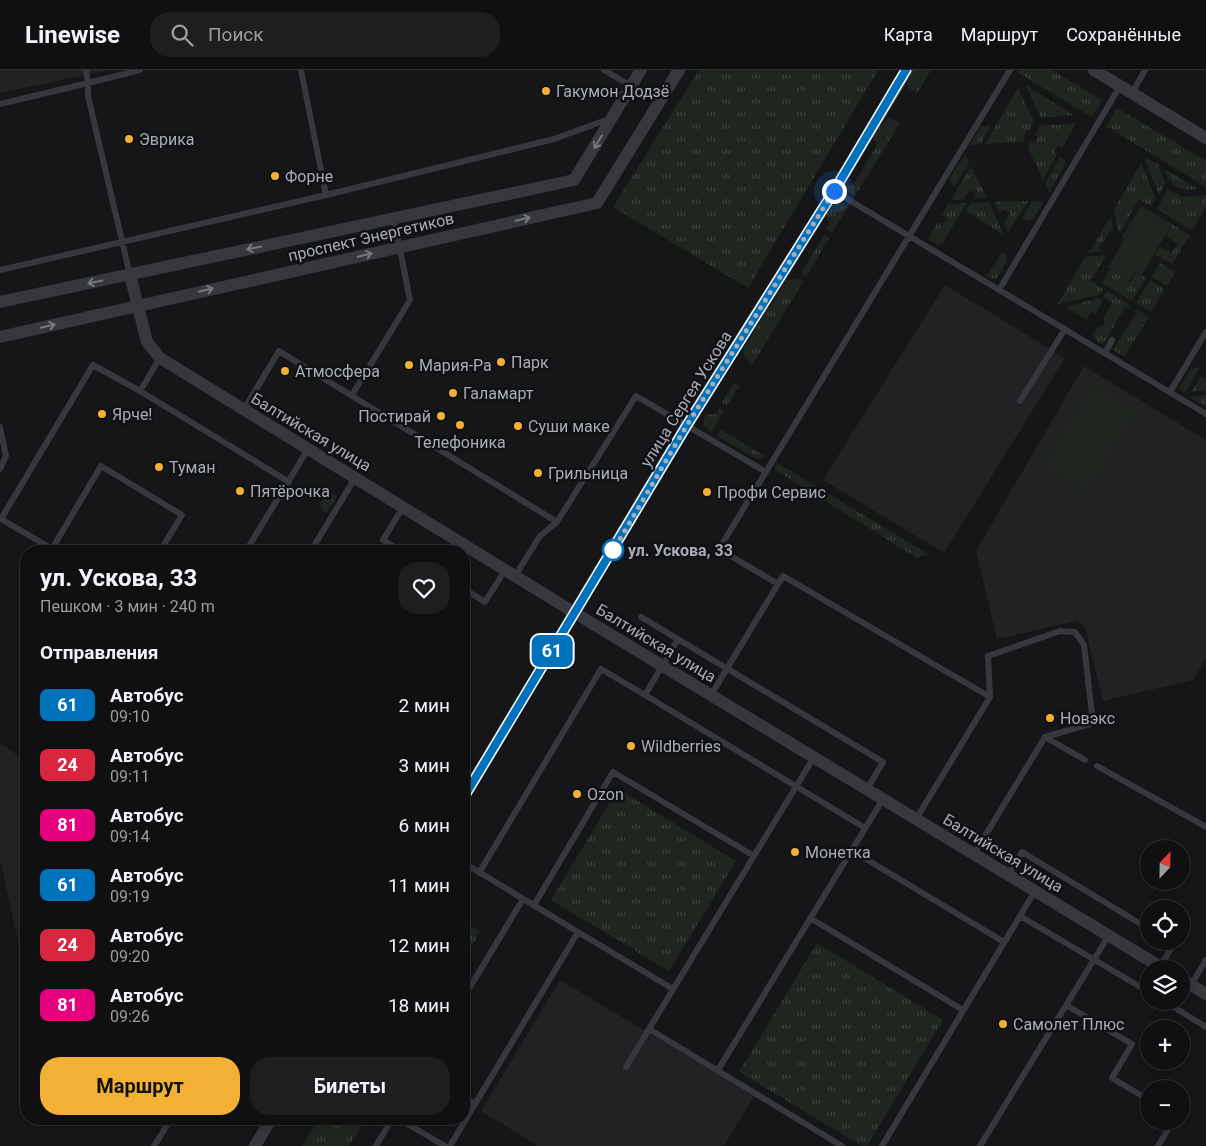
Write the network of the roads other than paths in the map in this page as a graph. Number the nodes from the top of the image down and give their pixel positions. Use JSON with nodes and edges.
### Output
{"nodes":[{"id":1,"x":86,"y":70,"type":"edge"},
{"id":2,"x":140,"y":70,"type":"edge"},
{"id":3,"x":301,"y":70,"type":"edge"},
{"id":4,"x":604,"y":70,"type":"edge"},
{"id":5,"x":641,"y":70,"type":"edge"},
{"id":6,"x":678,"y":70,"type":"edge"},
{"id":7,"x":906,"y":70,"type":"edge"},
{"id":8,"x":1010,"y":70,"type":"edge"},
{"id":9,"x":1094,"y":70,"type":"edge"},
{"id":10,"x":1145,"y":70,"type":"edge"},
{"id":11,"x":88,"y":83,"type":"junction"},
{"id":12,"x":632,"y":86,"type":"junction"},
{"id":13,"x":1120,"y":86,"type":"junction"},
{"id":14,"x":1132,"y":93,"type":"junction"},
{"id":15,"x":0,"y":104,"type":"edge"},
{"id":16,"x":612,"y":118,"type":"junction"},
{"id":17,"x":1206,"y":138,"type":"edge"},
{"id":18,"x":834,"y":191,"type":"junction"},
{"id":19,"x":326,"y":195,"type":"junction"},
{"id":20,"x":394,"y":219,"type":"junction"},
{"id":21,"x":910,"y":236,"type":"junction"},
{"id":22,"x":122,"y":242,"type":"junction"},
{"id":23,"x":399,"y":247,"type":"junction"},
{"id":24,"x":0,"y":270,"type":"edge"},
{"id":25,"x":130,"y":275,"type":"junction"},
{"id":26,"x":999,"y":290,"type":"junction"},
{"id":27,"x":0,"y":302,"type":"edge"},
{"id":28,"x":138,"y":306,"type":"junction"},
{"id":29,"x":1065,"y":329,"type":"junction"},
{"id":30,"x":1206,"y":332,"type":"edge"},
{"id":31,"x":0,"y":337,"type":"edge"},
{"id":32,"x":1112,"y":340,"type":"dead end"},
{"id":33,"x":1105,"y":353,"type":"junction"},
{"id":34,"x":160,"y":358,"type":"junction"},
{"id":35,"x":140,"y":391,"type":"junction"},
{"id":36,"x":1170,"y":392,"type":"junction"},
{"id":37,"x":352,"y":395,"type":"junction"},
{"id":38,"x":1020,"y":401,"type":"dead end"},
{"id":39,"x":243,"y":410,"type":"junction"},
{"id":40,"x":1206,"y":414,"type":"edge"},
{"id":41,"x":687,"y":425,"type":"junction"},
{"id":42,"x":0,"y":428,"type":"edge"},
{"id":43,"x":308,"y":450,"type":"junction"},
{"id":44,"x":0,"y":469,"type":"edge"},
{"id":45,"x":766,"y":472,"type":"junction"},
{"id":46,"x":355,"y":478,"type":"junction"},
{"id":47,"x":288,"y":482,"type":"junction"},
{"id":48,"x":403,"y":507,"type":"junction"},
{"id":49,"x":557,"y":522,"type":"junction"},
{"id":50,"x":45,"y":545,"type":"edge"},
{"id":51,"x":57,"y":545,"type":"edge"},
{"id":52,"x":164,"y":545,"type":"edge"},
{"id":53,"x":250,"y":545,"type":"edge"},
{"id":54,"x":316,"y":545,"type":"edge"},
{"id":55,"x":392,"y":545,"type":"edge"},
{"id":56,"x":465,"y":545,"type":"edge"},
{"id":57,"x":470,"y":548,"type":"edge"},
{"id":58,"x":510,"y":573,"type":"junction"},
{"id":59,"x":778,"y":584,"type":"junction"},
{"id":60,"x":470,"y":593,"type":"edge"},
{"id":61,"x":575,"y":613,"type":"junction"},
{"id":62,"x":641,"y":617,"type":"dead end"},
{"id":63,"x":678,"y":639,"type":"junction"},
{"id":64,"x":662,"y":666,"type":"junction"},
{"id":65,"x":727,"y":668,"type":"junction"},
{"id":66,"x":645,"y":695,"type":"junction"},
{"id":67,"x":711,"y":695,"type":"junction"},
{"id":68,"x":990,"y":697,"type":"junction"},
{"id":69,"x":1045,"y":737,"type":"junction"},
{"id":70,"x":814,"y":757,"type":"junction"},
{"id":71,"x":1085,"y":760,"type":"dead end"},
{"id":72,"x":1098,"y":766,"type":"dead end"},
{"id":73,"x":796,"y":786,"type":"junction"},
{"id":74,"x":470,"y":787,"type":"edge"},
{"id":75,"x":867,"y":789,"type":"junction"},
{"id":76,"x":883,"y":799,"type":"junction"},
{"id":77,"x":916,"y":819,"type":"junction"},
{"id":78,"x":1206,"y":827,"type":"edge"},
{"id":79,"x":865,"y":828,"type":"junction"},
{"id":80,"x":852,"y":850,"type":"junction"},
{"id":81,"x":974,"y":854,"type":"junction"},
{"id":82,"x":754,"y":856,"type":"junction"},
{"id":83,"x":470,"y":867,"type":"edge"},
{"id":84,"x":479,"y":873,"type":"junction"},
{"id":85,"x":1008,"y":875,"type":"junction"},
{"id":86,"x":1035,"y":891,"type":"junction"},
{"id":87,"x":524,"y":899,"type":"junction"},
{"id":88,"x":534,"y":905,"type":"junction"},
{"id":89,"x":1020,"y":916,"type":"junction"},
{"id":90,"x":810,"y":918,"type":"junction"},
{"id":91,"x":1140,"y":924,"type":"edge"},
{"id":92,"x":578,"y":932,"type":"junction"},
{"id":93,"x":1109,"y":935,"type":"junction"},
{"id":94,"x":1004,"y":942,"type":"junction"},
{"id":95,"x":1094,"y":959,"type":"junction"},
{"id":96,"x":1149,"y":960,"type":"edge"},
{"id":97,"x":1206,"y":960,"type":"edge"},
{"id":98,"x":1190,"y":978,"type":"edge"},
{"id":99,"x":1190,"y":984,"type":"edge"},
{"id":100,"x":470,"y":987,"type":"edge"},
{"id":101,"x":1140,"y":987,"type":"edge"},
{"id":102,"x":673,"y":989,"type":"junction"},
{"id":103,"x":1206,"y":994,"type":"edge"},
{"id":104,"x":1066,"y":1005,"type":"junction"},
{"id":105,"x":963,"y":1010,"type":"junction"},
{"id":106,"x":1179,"y":1010,"type":"edge"},
{"id":107,"x":1206,"y":1027,"type":"edge"},
{"id":108,"x":649,"y":1029,"type":"junction"},
{"id":109,"x":626,"y":1067,"type":"dead end"},
{"id":110,"x":718,"y":1070,"type":"junction"},
{"id":111,"x":1140,"y":1095,"type":"edge"},
{"id":112,"x":470,"y":1101,"type":"edge"},
{"id":113,"x":475,"y":1104,"type":"junction"},
{"id":114,"x":470,"y":1112,"type":"edge"},
{"id":115,"x":167,"y":1125,"type":"edge"},
{"id":116,"x":264,"y":1125,"type":"edge"},
{"id":117,"x":388,"y":1125,"type":"edge"},
{"id":118,"x":409,"y":1125,"type":"edge"},
{"id":119,"x":462,"y":1125,"type":"edge"},
{"id":120,"x":1168,"y":1130,"type":"edge"},
{"id":121,"x":154,"y":1146,"type":"edge"},
{"id":122,"x":255,"y":1146,"type":"edge"},
{"id":123,"x":376,"y":1146,"type":"edge"},
{"id":124,"x":445,"y":1146,"type":"edge"},
{"id":125,"x":450,"y":1146,"type":"edge"},
{"id":126,"x":842,"y":1146,"type":"edge"},
{"id":127,"x":882,"y":1146,"type":"edge"},
{"id":128,"x":980,"y":1146,"type":"edge"},
{"id":129,"x":1158,"y":1146,"type":"edge"}],
"edges":[{"from":1,"to":11,"type":"lane"},
{"from":2,"to":11,"type":"lane"},
{"from":3,"to":19,"type":"lane"},
{"from":4,"to":12,"type":"lane"},
{"from":5,"to":12,"type":"street","name":"проспект Энергетиков"},
{"from":23,"to":6,"type":"street","name":"проспект Энергетиков","one_way":true},
{"from":7,"to":18,"type":"street","name":"улица Сергея Ускова"},
{"from":8,"to":21,"type":"lane"},
{"from":9,"to":13,"type":"street"},
{"from":10,"to":14,"type":"lane"},
{"from":11,"to":15,"type":"lane"},
{"from":11,"to":22,"type":"lane"},
{"from":12,"to":16,"type":"street","name":"проспект Энергетиков"},
{"from":13,"to":14,"type":"street"},
{"from":13,"to":26,"type":"lane"},
{"from":14,"to":17,"type":"street"},
{"from":16,"to":19,"type":"lane"},
{"from":16,"to":20,"type":"street","name":"проспект Энергетиков","one_way":true},
{"from":18,"to":21,"type":"lane"},
{"from":18,"to":41,"type":"street","name":"улица Сергея Ускова"},
{"from":19,"to":22,"type":"lane"},
{"from":20,"to":23,"type":"lane"},
{"from":20,"to":25,"type":"street","name":"проспект Энергетиков","one_way":true},
{"from":21,"to":26,"type":"lane"},
{"from":21,"to":45,"type":"lane"},
{"from":22,"to":24,"type":"lane"},
{"from":22,"to":25,"type":"lane"},
{"from":28,"to":23,"type":"street","name":"проспект Энергетиков","one_way":true},
{"from":23,"to":37,"type":"lane"},
{"from":25,"to":27,"type":"street","name":"проспект Энергетиков","one_way":true},
{"from":25,"to":28,"type":"street","name":"Балтийская улица"},
{"from":26,"to":29,"type":"lane"},
{"from":31,"to":28,"type":"street","name":"проспект Энергетиков","one_way":true},
{"from":28,"to":34,"type":"street","name":"Балтийская улица"},
{"from":29,"to":33,"type":"lane"},
{"from":29,"to":38,"type":"lane"},
{"from":30,"to":36,"type":"lane"},
{"from":32,"to":33,"type":"lane"},
{"from":33,"to":36,"type":"lane"},
{"from":34,"to":35,"type":"lane"},
{"from":34,"to":39,"type":"street","name":"Балтийская улица"},
{"from":35,"to":47,"type":"lane"},
{"from":35,"to":50,"type":"lane"},
{"from":36,"to":40,"type":"lane"},
{"from":37,"to":39,"type":"lane"},
{"from":37,"to":49,"type":"lane"},
{"from":39,"to":43,"type":"street","name":"Балтийская улица"},
{"from":41,"to":45,"type":"lane"},
{"from":41,"to":49,"type":"lane"},
{"from":41,"to":61,"type":"street","name":"улица Сергея Ускова"},
{"from":42,"to":44,"type":"lane"},
{"from":43,"to":46,"type":"street","name":"Балтийская улица"},
{"from":43,"to":47,"type":"lane"},
{"from":45,"to":59,"type":"lane"},
{"from":46,"to":48,"type":"street","name":"Балтийская улица"},
{"from":46,"to":54,"type":"lane"},
{"from":47,"to":53,"type":"lane"},
{"from":48,"to":55,"type":"lane"},
{"from":48,"to":56,"type":"street","name":"Балтийская улица"},
{"from":49,"to":58,"type":"lane"},
{"from":51,"to":52,"type":"lane"},
{"from":57,"to":58,"type":"street","name":"Балтийская улица"},
{"from":58,"to":60,"type":"lane"},
{"from":58,"to":61,"type":"street","name":"Балтийская улица"},
{"from":59,"to":65,"type":"lane"},
{"from":59,"to":68,"type":"lane"},
{"from":61,"to":64,"type":"street","name":"Балтийская улица"},
{"from":61,"to":74,"type":"street","name":"улица Сергея Ускова"},
{"from":62,"to":63,"type":"lane"},
{"from":63,"to":64,"type":"lane"},
{"from":63,"to":65,"type":"lane"},
{"from":64,"to":66,"type":"lane"},
{"from":64,"to":67,"type":"street","name":"Балтийская улица"},
{"from":65,"to":67,"type":"lane"},
{"from":65,"to":75,"type":"lane"},
{"from":66,"to":73,"type":"lane"},
{"from":66,"to":84,"type":"lane"},
{"from":67,"to":70,"type":"street","name":"Балтийская улица"},
{"from":68,"to":69,"type":"lane"},
{"from":68,"to":77,"type":"lane"},
{"from":69,"to":71,"type":"lane"},
{"from":69,"to":81,"type":"lane"},
{"from":70,"to":73,"type":"lane"},
{"from":70,"to":75,"type":"street","name":"Балтийская улица"},
{"from":72,"to":78,"type":"lane"},
{"from":73,"to":79,"type":"lane"},
{"from":73,"to":82,"type":"lane"},
{"from":75,"to":76,"type":"street","name":"Балтийская улица"},
{"from":76,"to":77,"type":"street","name":"Балтийская улица"},
{"from":76,"to":79,"type":"lane"},
{"from":77,"to":81,"type":"street","name":"Балтийская улица"},
{"from":79,"to":80,"type":"lane"},
{"from":80,"to":90,"type":"lane"},
{"from":80,"to":94,"type":"lane"},
{"from":81,"to":85,"type":"street","name":"Балтийская улица"},
{"from":82,"to":88,"type":"lane"},
{"from":82,"to":102,"type":"lane"},
{"from":83,"to":84,"type":"lane"},
{"from":84,"to":87,"type":"lane"},
{"from":85,"to":86,"type":"street","name":"Балтийская улица"},
{"from":85,"to":91,"type":"lane"},
{"from":86,"to":89,"type":"lane"},
{"from":86,"to":93,"type":"street","name":"Балтийская улица"},
{"from":87,"to":88,"type":"lane"},
{"from":87,"to":100,"type":"lane"},
{"from":88,"to":92,"type":"lane"},
{"from":89,"to":94,"type":"lane"},
{"from":89,"to":95,"type":"lane"},
{"from":90,"to":105,"type":"lane"},
{"from":90,"to":110,"type":"lane"},
{"from":92,"to":102,"type":"lane"},
{"from":92,"to":113,"type":"lane"},
{"from":93,"to":95,"type":"lane"},
{"from":93,"to":96,"type":"street","name":"Балтийская улица"},
{"from":94,"to":105,"type":"lane"},
{"from":95,"to":101,"type":"lane"},
{"from":95,"to":104,"type":"lane"},
{"from":97,"to":98,"type":"lane"},
{"from":99,"to":103,"type":"street"},
{"from":102,"to":108,"type":"lane"},
{"from":104,"to":111,"type":"lane"},
{"from":104,"to":128,"type":"lane"},
{"from":105,"to":127,"type":"lane"},
{"from":106,"to":107,"type":"lane"},
{"from":108,"to":109,"type":"lane"},
{"from":108,"to":110,"type":"lane"},
{"from":110,"to":126,"type":"lane"},
{"from":112,"to":113,"type":"lane"},
{"from":113,"to":114,"type":"lane"},
{"from":115,"to":121,"type":"lane"},
{"from":116,"to":122,"type":"street"},
{"from":117,"to":123,"type":"lane"},
{"from":118,"to":124,"type":"lane"},
{"from":119,"to":125,"type":"lane"},
{"from":120,"to":129,"type":"lane"}]}
